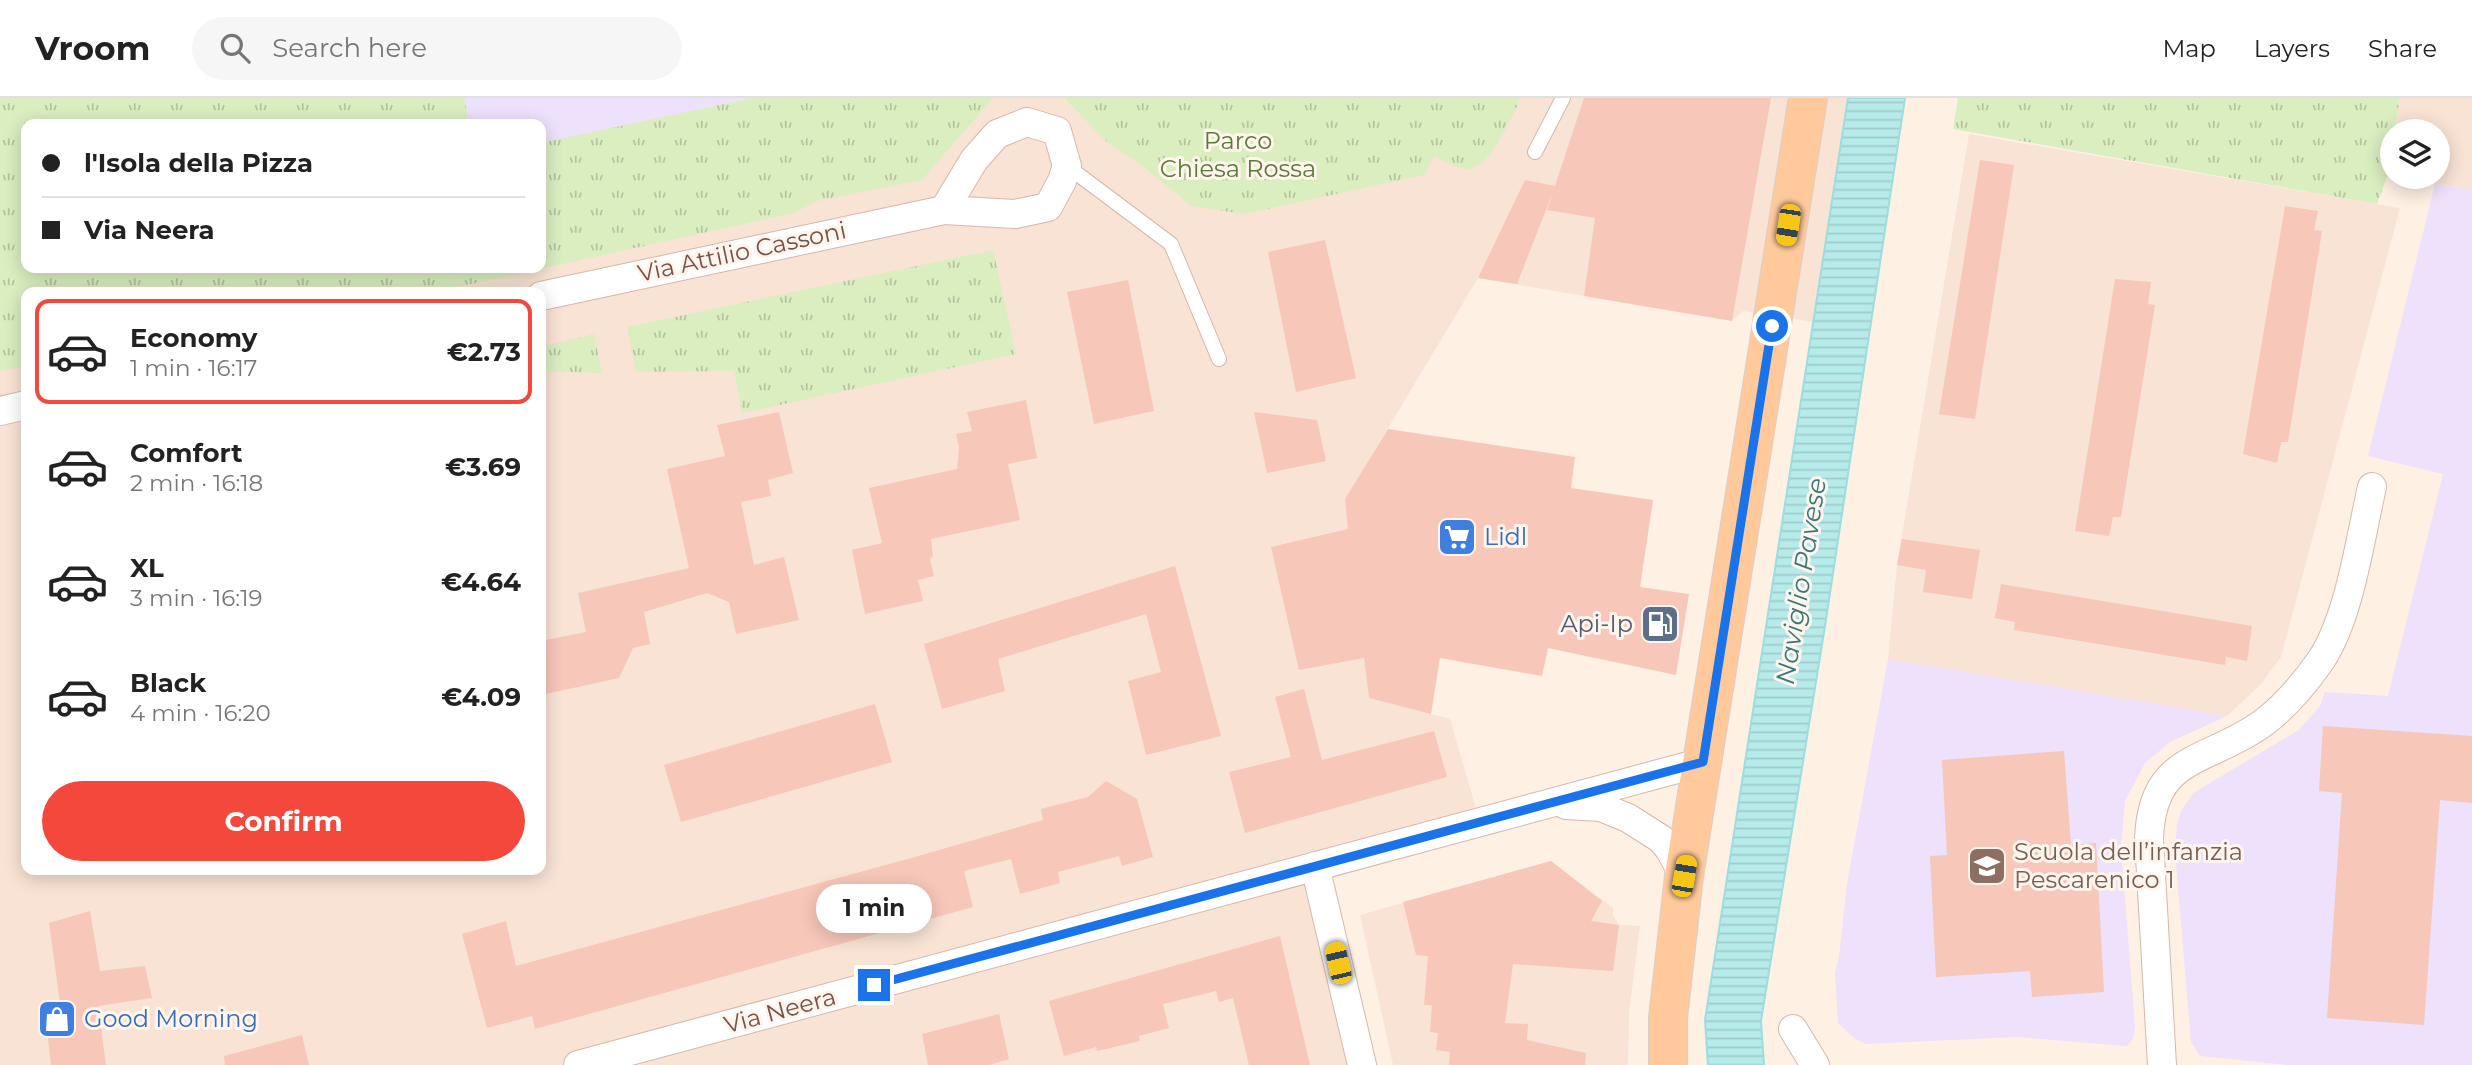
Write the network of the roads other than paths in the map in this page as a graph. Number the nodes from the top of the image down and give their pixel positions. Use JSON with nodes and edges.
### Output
{"nodes":[{"id":1,"x":1563,"y":98,"type":"edge"},
{"id":2,"x":1808,"y":98,"type":"edge"},
{"id":3,"x":1535,"y":152,"type":"dead end"},
{"id":4,"x":1067,"y":166,"type":"junction"},
{"id":5,"x":944,"y":210,"type":"junction"},
{"id":6,"x":546,"y":295,"type":"edge"},
{"id":7,"x":1219,"y":359,"type":"dead end"},
{"id":8,"x":21,"y":406,"type":"edge"},
{"id":9,"x":0,"y":411,"type":"edge"},
{"id":10,"x":2372,"y":487,"type":"dead end"},
{"id":11,"x":1703,"y":762,"type":"junction"},
{"id":12,"x":1549,"y":803,"type":"junction"},
{"id":13,"x":1315,"y":866,"type":"junction"},
{"id":14,"x":1684,"y":876,"type":"junction"},
{"id":15,"x":1793,"y":1029,"type":"dead end"},
{"id":16,"x":578,"y":1065,"type":"edge"},
{"id":17,"x":1362,"y":1065,"type":"edge"},
{"id":18,"x":1668,"y":1065,"type":"edge"},
{"id":19,"x":1815,"y":1065,"type":"edge"},
{"id":20,"x":2162,"y":1065,"type":"edge"}],
"edges":[{"from":1,"to":3,"type":"lane"},
{"from":2,"to":11,"type":"main road"},
{"from":4,"to":5,"type":"street","name":"Via Attilio Cassoni"},
{"from":4,"to":5,"type":"street"},
{"from":4,"to":7,"type":"lane"},
{"from":5,"to":6,"type":"street","name":"Via Attilio Cassoni"},
{"from":8,"to":9,"type":"street"},
{"from":10,"to":20,"type":"street"},
{"from":11,"to":12,"type":"street","name":"Via Neera"},
{"from":11,"to":14,"type":"main road"},
{"from":12,"to":13,"type":"street","name":"Via Neera"},
{"from":12,"to":14,"type":"street","name":"Via Neera"},
{"from":13,"to":16,"type":"street","name":"Via Neera"},
{"from":13,"to":17,"type":"street"},
{"from":14,"to":18,"type":"main road"},
{"from":15,"to":19,"type":"street"}]}
